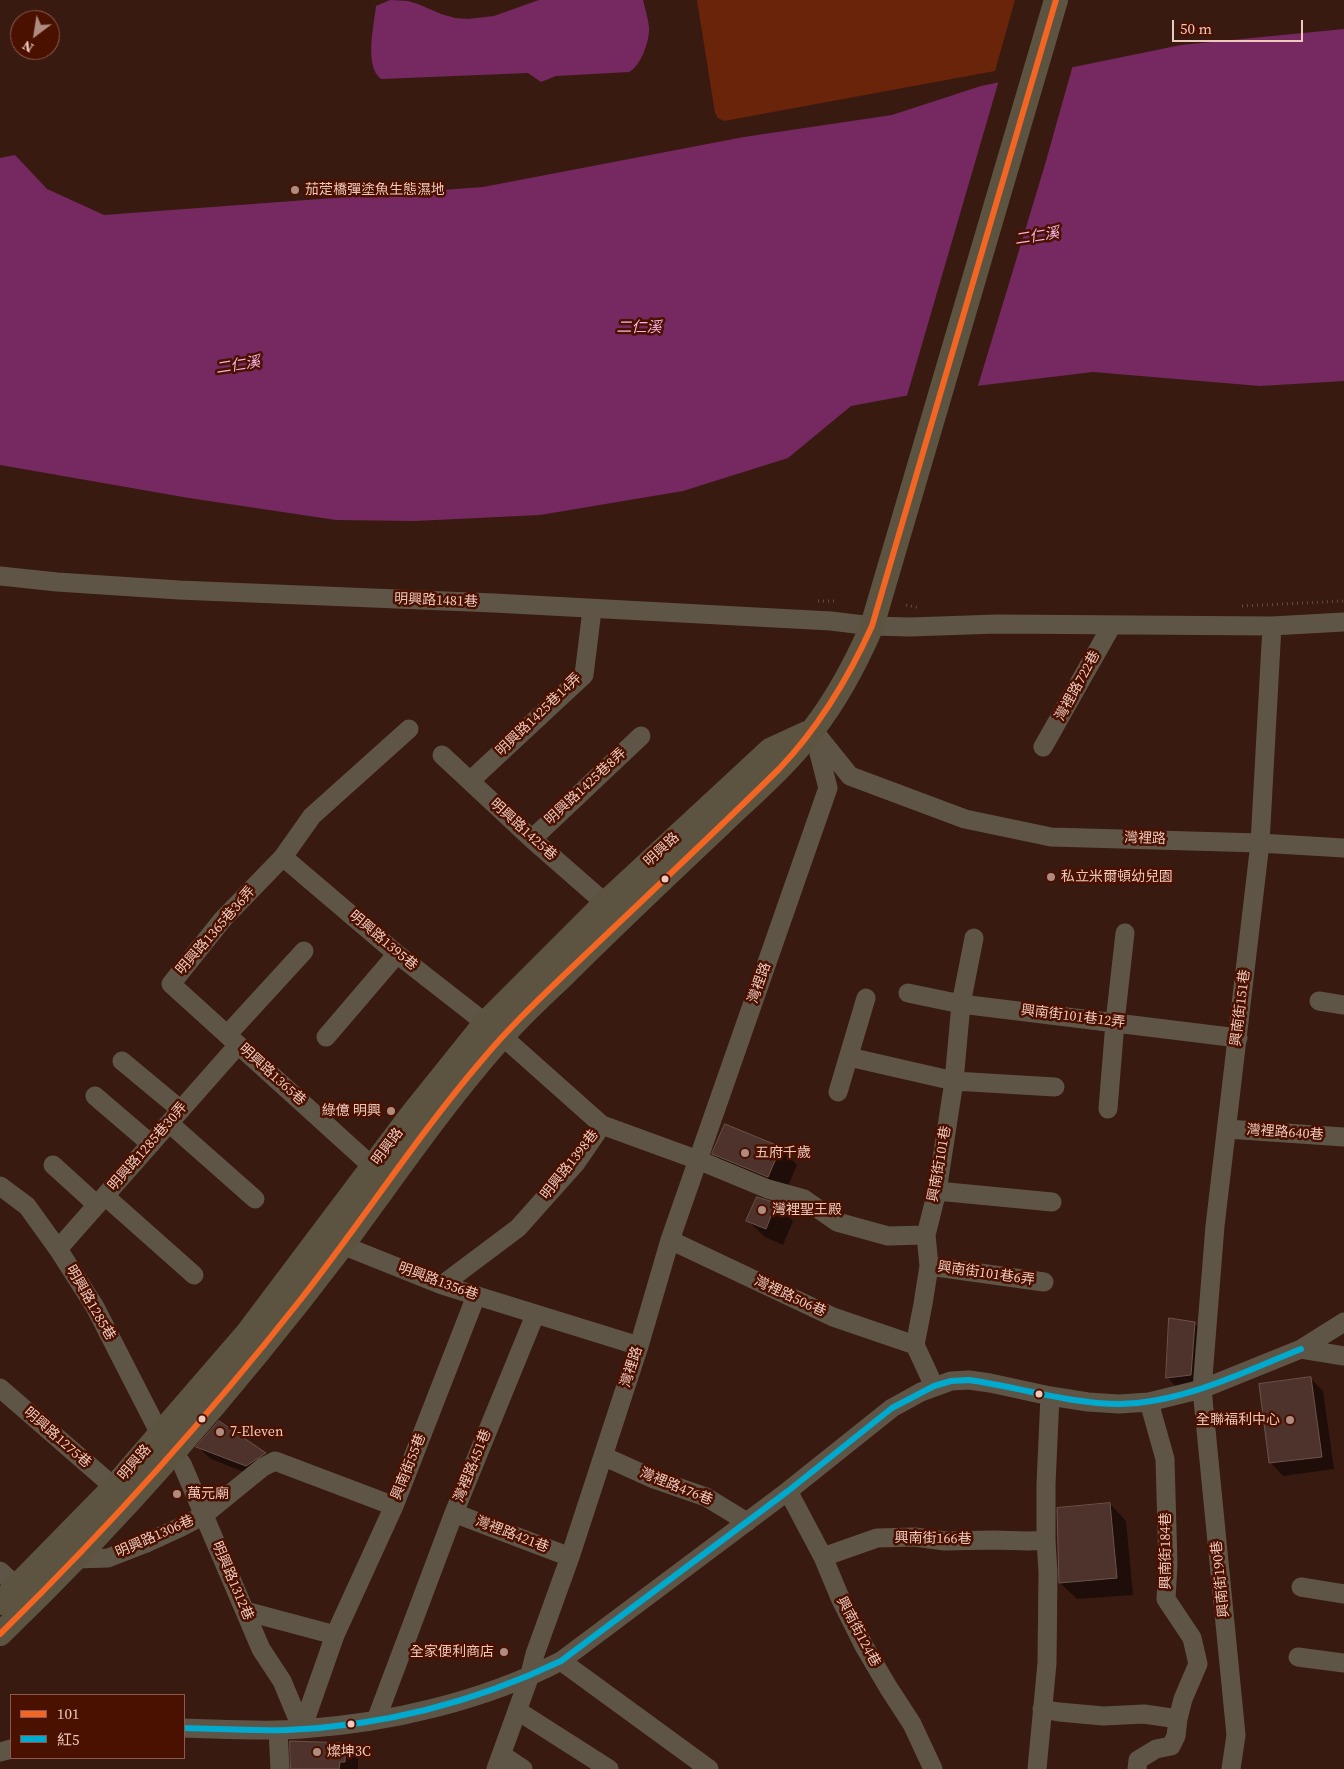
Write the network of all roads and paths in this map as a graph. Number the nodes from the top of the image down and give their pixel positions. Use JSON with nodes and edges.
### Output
{"nodes":[{"id":1,"x":1056,"y":0,"type":"edge"},
{"id":2,"x":0,"y":576,"type":"edge"},
{"id":3,"x":592,"y":610,"type":"junction"},
{"id":4,"x":1344,"y":622,"type":"edge"},
{"id":5,"x":1112,"y":625,"type":"junction"},
{"id":6,"x":872,"y":626,"type":"junction"},
{"id":7,"x":1272,"y":626,"type":"junction"},
{"id":8,"x":409,"y":730,"type":"dead end"},
{"id":9,"x":813,"y":730,"type":"junction"},
{"id":10,"x":641,"y":736,"type":"dead end"},
{"id":11,"x":1044,"y":747,"type":"dead end"},
{"id":12,"x":442,"y":755,"type":"dead end"},
{"id":13,"x":470,"y":781,"type":"junction"},
{"id":14,"x":532,"y":839,"type":"junction"},
{"id":15,"x":1260,"y":843,"type":"junction"},
{"id":16,"x":1344,"y":848,"type":"edge"},
{"id":17,"x":283,"y":857,"type":"junction"},
{"id":18,"x":605,"y":903,"type":"junction"},
{"id":19,"x":1125,"y":933,"type":"dead end"},
{"id":20,"x":974,"y":938,"type":"dead end"},
{"id":21,"x":304,"y":951,"type":"dead end"},
{"id":22,"x":397,"y":954,"type":"junction"},
{"id":23,"x":171,"y":984,"type":"joint"},
{"id":24,"x":908,"y":993,"type":"dead end"},
{"id":25,"x":866,"y":998,"type":"dead end"},
{"id":26,"x":1320,"y":1001,"type":"dead end"},
{"id":27,"x":961,"y":1004,"type":"junction"},
{"id":28,"x":1344,"y":1005,"type":"edge"},
{"id":29,"x":1115,"y":1022,"type":"junction"},
{"id":30,"x":493,"y":1030,"type":"junction"},
{"id":31,"x":326,"y":1037,"type":"dead end"},
{"id":32,"x":1238,"y":1038,"type":"junction"},
{"id":33,"x":233,"y":1040,"type":"junction"},
{"id":34,"x":848,"y":1057,"type":"junction"},
{"id":35,"x":122,"y":1061,"type":"dead end"},
{"id":36,"x":954,"y":1081,"type":"junction"},
{"id":37,"x":1055,"y":1087,"type":"dead end"},
{"id":38,"x":838,"y":1092,"type":"dead end"},
{"id":39,"x":95,"y":1096,"type":"dead end"},
{"id":40,"x":1108,"y":1109,"type":"dead end"},
{"id":41,"x":175,"y":1117,"type":"junction"},
{"id":42,"x":602,"y":1125,"type":"junction"},
{"id":43,"x":1227,"y":1129,"type":"junction"},
{"id":44,"x":1344,"y":1137,"type":"edge"},
{"id":45,"x":151,"y":1144,"type":"junction"},
{"id":46,"x":698,"y":1160,"type":"junction"},
{"id":47,"x":53,"y":1166,"type":"dead end"},
{"id":48,"x":373,"y":1167,"type":"junction"},
{"id":49,"x":0,"y":1186,"type":"edge"},
{"id":50,"x":937,"y":1191,"type":"junction"},
{"id":51,"x":255,"y":1199,"type":"dead end"},
{"id":52,"x":101,"y":1201,"type":"junction"},
{"id":53,"x":1052,"y":1202,"type":"dead end"},
{"id":54,"x":926,"y":1235,"type":"junction"},
{"id":55,"x":670,"y":1240,"type":"junction"},
{"id":56,"x":342,"y":1244,"type":"junction"},
{"id":57,"x":58,"y":1249,"type":"junction"},
{"id":58,"x":929,"y":1266,"type":"junction"},
{"id":59,"x":194,"y":1275,"type":"dead end"},
{"id":60,"x":1044,"y":1282,"type":"dead end"},
{"id":61,"x":442,"y":1285,"type":"junction"},
{"id":62,"x":476,"y":1296,"type":"junction"},
{"id":63,"x":536,"y":1315,"type":"junction"},
{"id":64,"x":1344,"y":1322,"type":"edge"},
{"id":65,"x":914,"y":1345,"type":"junction"},
{"id":66,"x":639,"y":1346,"type":"junction"},
{"id":67,"x":1301,"y":1349,"type":"junction"},
{"id":68,"x":1344,"y":1356,"type":"edge"},
{"id":69,"x":934,"y":1386,"type":"junction"},
{"id":70,"x":0,"y":1388,"type":"edge"},
{"id":71,"x":1202,"y":1389,"type":"junction"},
{"id":72,"x":1050,"y":1396,"type":"junction"},
{"id":73,"x":1150,"y":1402,"type":"junction"},
{"id":74,"x":167,"y":1443,"type":"junction"},
{"id":75,"x":603,"y":1456,"type":"junction"},
{"id":76,"x":114,"y":1488,"type":"junction"},
{"id":77,"x":788,"y":1491,"type":"junction"},
{"id":78,"x":394,"y":1506,"type":"junction"},
{"id":79,"x":454,"y":1513,"type":"junction"},
{"id":80,"x":204,"y":1515,"type":"junction"},
{"id":81,"x":747,"y":1522,"type":"junction"},
{"id":82,"x":1046,"y":1540,"type":"junction"},
{"id":83,"x":570,"y":1557,"type":"junction"},
{"id":84,"x":823,"y":1557,"type":"junction"},
{"id":85,"x":76,"y":1559,"type":"junction"},
{"id":86,"x":0,"y":1571,"type":"edge"},
{"id":87,"x":17,"y":1587,"type":"junction"},
{"id":88,"x":1301,"y":1587,"type":"dead end"},
{"id":89,"x":1344,"y":1594,"type":"edge"},
{"id":90,"x":0,"y":1603,"type":"edge"},
{"id":91,"x":245,"y":1611,"type":"junction"},
{"id":92,"x":0,"y":1634,"type":"edge"},
{"id":93,"x":335,"y":1635,"type":"junction"},
{"id":94,"x":1298,"y":1657,"type":"dead end"},
{"id":95,"x":561,"y":1661,"type":"junction"},
{"id":96,"x":1344,"y":1663,"type":"edge"},
{"id":97,"x":529,"y":1678,"type":"junction"},
{"id":98,"x":1042,"y":1709,"type":"junction"},
{"id":99,"x":518,"y":1711,"type":"junction"},
{"id":100,"x":1178,"y":1719,"type":"junction"},
{"id":101,"x":376,"y":1720,"type":"junction"},
{"id":102,"x":185,"y":1728,"type":"edge"},
{"id":103,"x":302,"y":1729,"type":"junction"},
{"id":104,"x":278,"y":1730,"type":"junction"},
{"id":105,"x":499,"y":1762,"type":"edge"},
{"id":106,"x":280,"y":1769,"type":"edge"},
{"id":107,"x":523,"y":1769,"type":"edge"},
{"id":108,"x":609,"y":1769,"type":"edge"},
{"id":109,"x":709,"y":1769,"type":"edge"},
{"id":110,"x":933,"y":1769,"type":"edge"},
{"id":111,"x":1037,"y":1769,"type":"edge"},
{"id":112,"x":1137,"y":1769,"type":"edge"},
{"id":113,"x":1231,"y":1769,"type":"edge"}],
"edges":[{"from":1,"to":6,"type":"main road","name":"明興路","bridge":true},
{"from":2,"to":3,"type":"street","name":"明興路1481巷"},
{"from":3,"to":6,"type":"street","name":"明興路1481巷"},
{"from":3,"to":13,"type":"street","name":"明興路1425巷14弄"},
{"from":4,"to":7,"type":"street"},
{"from":5,"to":6,"type":"street"},
{"from":5,"to":7,"type":"street"},
{"from":5,"to":11,"type":"street","name":"灣裡路722巷"},
{"from":6,"to":9,"type":"main road","name":"明興路"},
{"from":7,"to":15,"type":"street","name":"興南街151巷"},
{"from":8,"to":17,"type":"street"},
{"from":9,"to":15,"type":"street","name":"灣裡路"},
{"from":9,"to":18,"type":"main road","name":"明興路"},
{"from":9,"to":30,"type":"main road","name":"明興路"},
{"from":9,"to":46,"type":"street","name":"灣裡路"},
{"from":10,"to":14,"type":"street","name":"明興路1425巷8弄"},
{"from":12,"to":13,"type":"street","name":"明興路1425巷"},
{"from":13,"to":14,"type":"street","name":"明興路1425巷"},
{"from":14,"to":18,"type":"street","name":"明興路1425巷"},
{"from":15,"to":16,"type":"street","name":"灣裡路"},
{"from":15,"to":32,"type":"street","name":"興南街151巷"},
{"from":17,"to":22,"type":"street","name":"明興路1395巷"},
{"from":17,"to":23,"type":"street","name":"明興路1365巷36弄"},
{"from":18,"to":30,"type":"main road","name":"明興路"},
{"from":19,"to":29,"type":"street"},
{"from":20,"to":27,"type":"street","name":"興南街101巷"},
{"from":21,"to":33,"type":"street","name":"明興路1285巷30弄"},
{"from":22,"to":30,"type":"street","name":"明興路1395巷"},
{"from":22,"to":31,"type":"street"},
{"from":23,"to":33,"type":"street","name":"明興路1365巷"},
{"from":24,"to":27,"type":"street","name":"興南街101巷12弄"},
{"from":25,"to":34,"type":"street"},
{"from":26,"to":28,"type":"street"},
{"from":27,"to":29,"type":"street","name":"興南街101巷12弄"},
{"from":27,"to":36,"type":"street","name":"興南街101巷"},
{"from":29,"to":32,"type":"street","name":"興南街101巷12弄"},
{"from":29,"to":40,"type":"street"},
{"from":30,"to":42,"type":"street","name":"明興路1398巷"},
{"from":30,"to":48,"type":"main road","name":"明興路"},
{"from":30,"to":56,"type":"main road","name":"明興路"},
{"from":32,"to":43,"type":"street","name":"興南街151巷"},
{"from":33,"to":41,"type":"street","name":"明興路1285巷30弄"},
{"from":33,"to":48,"type":"street","name":"明興路1365巷"},
{"from":34,"to":36,"type":"street"},
{"from":34,"to":38,"type":"street"},
{"from":35,"to":41,"type":"street"},
{"from":36,"to":37,"type":"street"},
{"from":36,"to":50,"type":"street","name":"興南街101巷"},
{"from":39,"to":45,"type":"street"},
{"from":41,"to":45,"type":"street","name":"明興路1285巷30弄"},
{"from":41,"to":51,"type":"street"},
{"from":42,"to":46,"type":"street"},
{"from":42,"to":61,"type":"street","name":"明興路1398巷"},
{"from":43,"to":44,"type":"street","name":"灣裡路640巷"},
{"from":43,"to":71,"type":"street","name":"興南街151巷"},
{"from":45,"to":52,"type":"street","name":"明興路1285巷30弄"},
{"from":46,"to":54,"type":"street"},
{"from":46,"to":55,"type":"street","name":"灣裡路"},
{"from":47,"to":52,"type":"street"},
{"from":48,"to":74,"type":"main road","name":"明興路"},
{"from":49,"to":57,"type":"street","name":"明興路1285巷"},
{"from":50,"to":53,"type":"street"},
{"from":50,"to":54,"type":"street","name":"興南街101巷"},
{"from":52,"to":57,"type":"street","name":"明興路1285巷30弄"},
{"from":52,"to":59,"type":"street"},
{"from":54,"to":58,"type":"street","name":"興南街101巷"},
{"from":55,"to":65,"type":"street","name":"灣裡路506巷"},
{"from":55,"to":66,"type":"street","name":"灣裡路"},
{"from":56,"to":61,"type":"street","name":"明興路1356巷"},
{"from":56,"to":74,"type":"main road","name":"明興路"},
{"from":57,"to":74,"type":"street","name":"明興路1285巷"},
{"from":58,"to":60,"type":"street","name":"興南街101巷6弄"},
{"from":58,"to":65,"type":"street","name":"興南街101巷"},
{"from":61,"to":62,"type":"street","name":"明興路1356巷"},
{"from":62,"to":63,"type":"street","name":"明興路1356巷"},
{"from":62,"to":78,"type":"street","name":"興南街55巷"},
{"from":63,"to":66,"type":"street"},
{"from":63,"to":79,"type":"street","name":"灣裡路451巷"},
{"from":64,"to":67,"type":"street"},
{"from":65,"to":69,"type":"street"},
{"from":66,"to":75,"type":"street","name":"灣裡路"},
{"from":67,"to":68,"type":"street"},
{"from":67,"to":71,"type":"street"},
{"from":69,"to":72,"type":"street"},
{"from":69,"to":77,"type":"street"},
{"from":70,"to":76,"type":"street","name":"明興路1275巷"},
{"from":71,"to":73,"type":"street"},
{"from":71,"to":113,"type":"street","name":"興南街190巷"},
{"from":72,"to":73,"type":"street"},
{"from":72,"to":82,"type":"street"},
{"from":73,"to":100,"type":"street","name":"興南街184巷"},
{"from":74,"to":76,"type":"main road","name":"明興路"},
{"from":74,"to":80,"type":"street","name":"明興路1312巷"},
{"from":74,"to":85,"type":"main road","name":"明興路"},
{"from":75,"to":81,"type":"street","name":"灣裡路476巷"},
{"from":75,"to":83,"type":"street","name":"灣裡路"},
{"from":76,"to":87,"type":"main road","name":"明興路"},
{"from":77,"to":81,"type":"street"},
{"from":77,"to":84,"type":"street","name":"興南街124巷"},
{"from":78,"to":80,"type":"street","name":"明興路1306巷"},
{"from":78,"to":93,"type":"street","name":"興南街55巷"},
{"from":79,"to":83,"type":"street","name":"灣裡路421巷"},
{"from":79,"to":101,"type":"street","name":"灣裡路451巷"},
{"from":80,"to":85,"type":"street","name":"明興路1306巷"},
{"from":80,"to":91,"type":"street","name":"明興路1312巷"},
{"from":81,"to":95,"type":"street"},
{"from":82,"to":84,"type":"street","name":"興南街166巷"},
{"from":82,"to":98,"type":"street"},
{"from":83,"to":97,"type":"street","name":"灣裡路"},
{"from":84,"to":110,"type":"street","name":"興南街124巷"},
{"from":85,"to":92,"type":"main road","name":"明興路"},
{"from":86,"to":87,"type":"street"},
{"from":87,"to":90,"type":"main road","name":"明興路"},
{"from":88,"to":89,"type":"street"},
{"from":91,"to":93,"type":"street"},
{"from":91,"to":103,"type":"street","name":"明興路1312巷"},
{"from":93,"to":103,"type":"street","name":"興南街55巷"},
{"from":94,"to":96,"type":"street"},
{"from":95,"to":97,"type":"street"},
{"from":95,"to":109,"type":"street"},
{"from":97,"to":99,"type":"street","name":"灣裡路"},
{"from":97,"to":101,"type":"street"},
{"from":98,"to":100,"type":"street"},
{"from":98,"to":111,"type":"street"},
{"from":99,"to":105,"type":"street","name":"灣裡路"},
{"from":99,"to":108,"type":"street"},
{"from":100,"to":112,"type":"street","name":"興南街184巷"},
{"from":101,"to":103,"type":"street"},
{"from":102,"to":104,"type":"street"},
{"from":103,"to":104,"type":"street"},
{"from":104,"to":106,"type":"street"},
{"from":105,"to":107,"type":"street"}]}
